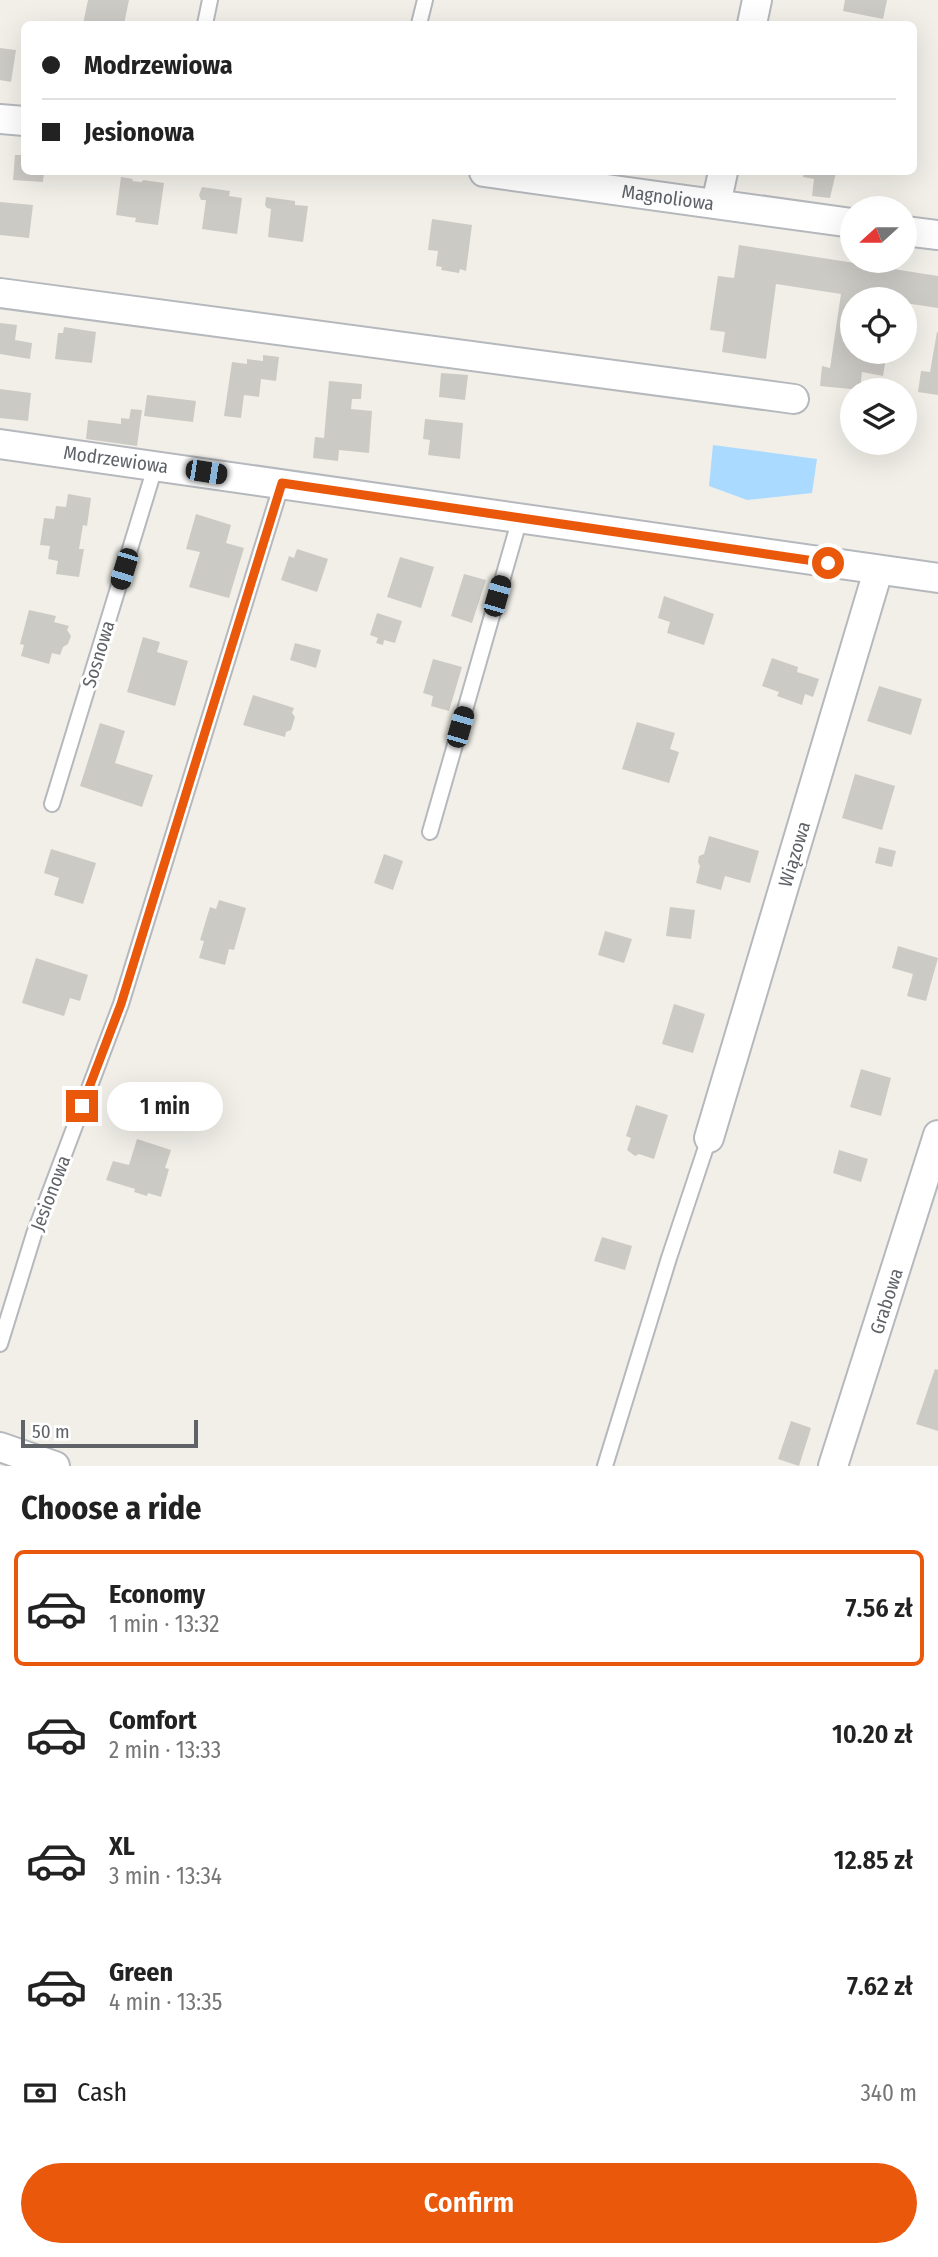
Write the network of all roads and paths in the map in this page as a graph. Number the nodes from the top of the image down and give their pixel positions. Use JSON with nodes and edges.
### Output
{"nodes":[{"id":1,"x":210,"y":0,"type":"edge"},
{"id":2,"x":425,"y":0,"type":"edge"},
{"id":3,"x":757,"y":0,"type":"edge"},
{"id":4,"x":206,"y":21,"type":"edge"},
{"id":5,"x":420,"y":21,"type":"edge"},
{"id":6,"x":753,"y":21,"type":"edge"},
{"id":7,"x":0,"y":119,"type":"edge"},
{"id":8,"x":21,"y":121,"type":"edge"},
{"id":9,"x":506,"y":175,"type":"edge"},
{"id":10,"x":722,"y":175,"type":"edge"},
{"id":11,"x":716,"y":204,"type":"junction"},
{"id":12,"x":840,"y":221,"type":"edge"},
{"id":13,"x":917,"y":232,"type":"edge"},
{"id":14,"x":938,"y":235,"type":"edge"},
{"id":15,"x":0,"y":293,"type":"edge"},
{"id":16,"x":794,"y":399,"type":"dead end"},
{"id":17,"x":0,"y":444,"type":"edge"},
{"id":18,"x":156,"y":464,"type":"junction"},
{"id":19,"x":282,"y":483,"type":"junction"},
{"id":20,"x":520,"y":518,"type":"junction"},
{"id":21,"x":878,"y":571,"type":"junction"},
{"id":22,"x":938,"y":578,"type":"edge"},
{"id":23,"x":52,"y":804,"type":"dead end"},
{"id":24,"x":430,"y":832,"type":"dead end"},
{"id":25,"x":938,"y":1135,"type":"edge"},
{"id":26,"x":709,"y":1138,"type":"joint"},
{"id":27,"x":0,"y":1344,"type":"edge"},
{"id":28,"x":0,"y":1447,"type":"edge"},
{"id":29,"x":55,"y":1466,"type":"edge"},
{"id":30,"x":605,"y":1466,"type":"edge"},
{"id":31,"x":833,"y":1466,"type":"edge"}],
"edges":[{"from":1,"to":4,"type":"lane"},
{"from":2,"to":5,"type":"lane"},
{"from":3,"to":6,"type":"street"},
{"from":7,"to":8,"type":"street"},
{"from":9,"to":11,"type":"street","name":"Magnoliowa"},
{"from":10,"to":11,"type":"street"},
{"from":11,"to":12,"type":"street","name":"Magnoliowa"},
{"from":13,"to":14,"type":"street"},
{"from":15,"to":16,"type":"street"},
{"from":17,"to":18,"type":"street","name":"Modrzewiowa"},
{"from":18,"to":19,"type":"street","name":"Modrzewiowa"},
{"from":18,"to":23,"type":"lane","name":"Sosnowa"},
{"from":19,"to":20,"type":"street","name":"Modrzewiowa"},
{"from":19,"to":27,"type":"lane","name":"Jesionowa"},
{"from":20,"to":21,"type":"street","name":"Modrzewiowa"},
{"from":20,"to":24,"type":"lane"},
{"from":21,"to":22,"type":"street","name":"Modrzewiowa"},
{"from":21,"to":26,"type":"street","name":"Wiązowa"},
{"from":25,"to":31,"type":"street","name":"Grabowa"},
{"from":26,"to":30,"type":"lane"},
{"from":28,"to":29,"type":"street"}]}
